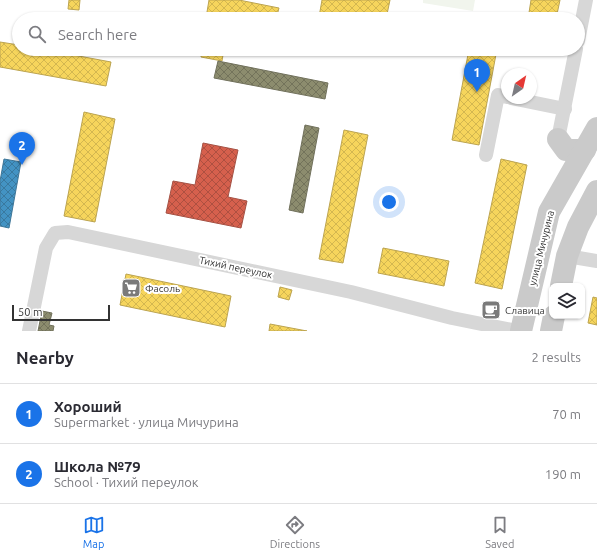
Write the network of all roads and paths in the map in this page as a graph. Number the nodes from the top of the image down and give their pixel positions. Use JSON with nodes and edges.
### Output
{"nodes":[{"id":1,"x":586,"y":0,"type":"edge"},
{"id":2,"x":584,"y":12,"type":"edge"},
{"id":3,"x":575,"y":56,"type":"edge"},
{"id":4,"x":501,"y":96,"type":"edge"},
{"id":5,"x":537,"y":103,"type":"edge"},
{"id":6,"x":565,"y":109,"type":"junction"},
{"id":7,"x":597,"y":128,"type":"edge"},
{"id":8,"x":558,"y":139,"type":"joint"},
{"id":9,"x":585,"y":150,"type":"junction"},
{"id":10,"x":486,"y":155,"type":"dead end"},
{"id":11,"x":597,"y":191,"type":"edge"},
{"id":12,"x":567,"y":256,"type":"junction"},
{"id":13,"x":597,"y":261,"type":"edge"},
{"id":14,"x":561,"y":283,"type":"edge"},
{"id":15,"x":553,"y":319,"type":"edge"},
{"id":16,"x":29,"y":331,"type":"edge"},
{"id":17,"x":517,"y":331,"type":"edge"},
{"id":18,"x":521,"y":331,"type":"edge"},
{"id":19,"x":551,"y":331,"type":"edge"}],
"edges":[{"from":1,"to":2,"type":"street"},
{"from":3,"to":6,"type":"street"},
{"from":4,"to":10,"type":"street"},
{"from":5,"to":6,"type":"street"},
{"from":6,"to":8,"type":"street"},
{"from":7,"to":9,"type":"main road","name":"улица Мичурина"},
{"from":8,"to":9,"type":"main road"},
{"from":9,"to":18,"type":"main road","name":"улица Мичурина"},
{"from":11,"to":12,"type":"main road"},
{"from":12,"to":13,"type":"street"},
{"from":12,"to":14,"type":"main road"},
{"from":15,"to":19,"type":"main road"},
{"from":16,"to":17,"type":"street","name":"Тихий переулок"}]}
